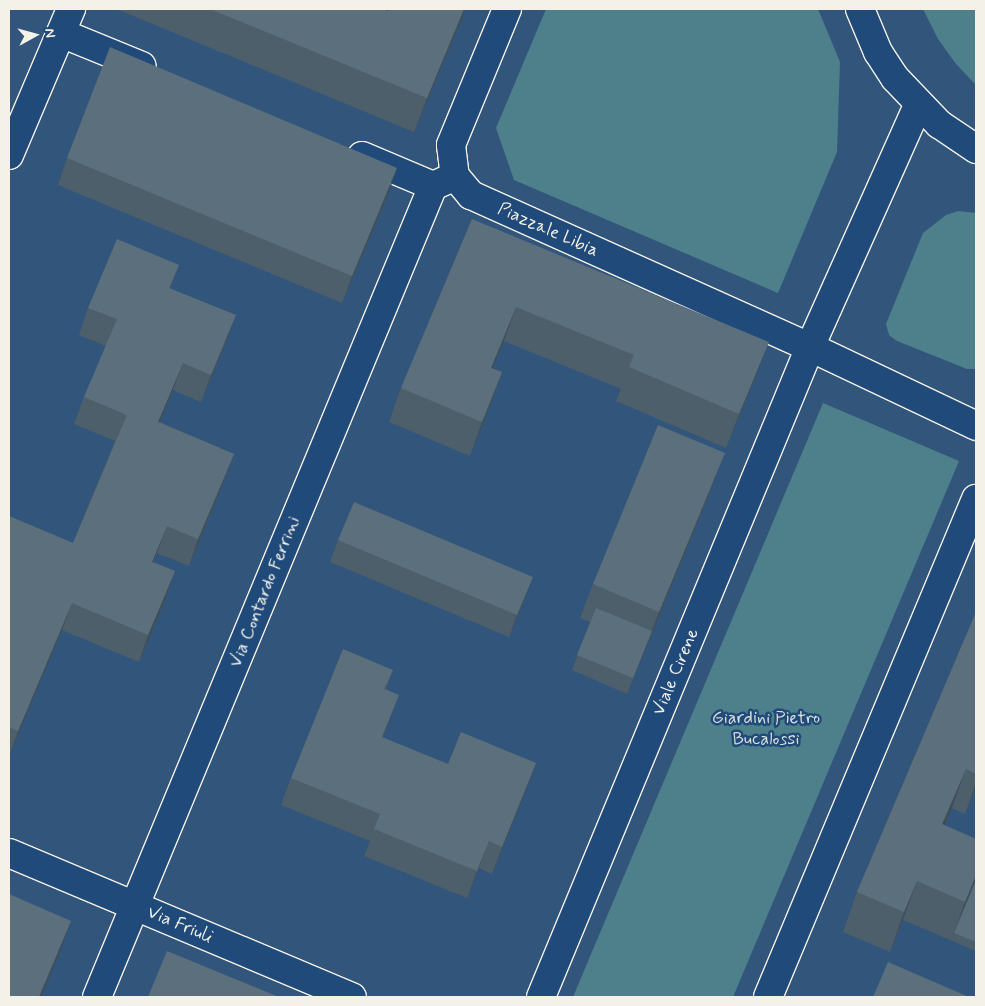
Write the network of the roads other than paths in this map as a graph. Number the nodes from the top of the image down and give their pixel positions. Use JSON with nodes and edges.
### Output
{"nodes":[{"id":1,"x":507,"y":9,"type":"edge"},
{"id":2,"x":860,"y":9,"type":"edge"},
{"id":3,"x":66,"y":21,"type":"edge"},
{"id":4,"x":166,"y":76,"type":"edge"},
{"id":5,"x":918,"y":105,"type":"junction"},
{"id":6,"x":338,"y":146,"type":"edge"},
{"id":7,"x":976,"y":150,"type":"edge"},
{"id":8,"x":9,"y":155,"type":"edge"},
{"id":9,"x":444,"y":181,"type":"junction"},
{"id":10,"x":810,"y":347,"type":"junction"},
{"id":11,"x":976,"y":426,"type":"edge"},
{"id":12,"x":976,"y":499,"type":"edge"},
{"id":13,"x":9,"y":853,"type":"edge"},
{"id":14,"x":136,"y":906,"type":"junction"},
{"id":15,"x":97,"y":997,"type":"edge"},
{"id":16,"x":352,"y":997,"type":"edge"},
{"id":17,"x":541,"y":997,"type":"edge"},
{"id":18,"x":768,"y":997,"type":"edge"}],
"edges":[{"from":1,"to":9,"type":"street"},
{"from":2,"to":5,"type":"street"},
{"from":3,"to":4,"type":"street"},
{"from":3,"to":8,"type":"street"},
{"from":5,"to":7,"type":"street"},
{"from":5,"to":10,"type":"street"},
{"from":6,"to":9,"type":"street"},
{"from":9,"to":10,"type":"street","name":"Piazzale Libia"},
{"from":9,"to":14,"type":"street","name":"Via Contardo Ferrini"},
{"from":10,"to":11,"type":"street","name":"Piazzale Libia"},
{"from":10,"to":17,"type":"street","name":"Viale Cirene"},
{"from":12,"to":18,"type":"street"},
{"from":13,"to":14,"type":"street","name":"Via Friuli"},
{"from":14,"to":15,"type":"street","name":"Via Contardo Ferrini"},
{"from":14,"to":16,"type":"street","name":"Via Friuli"}]}
